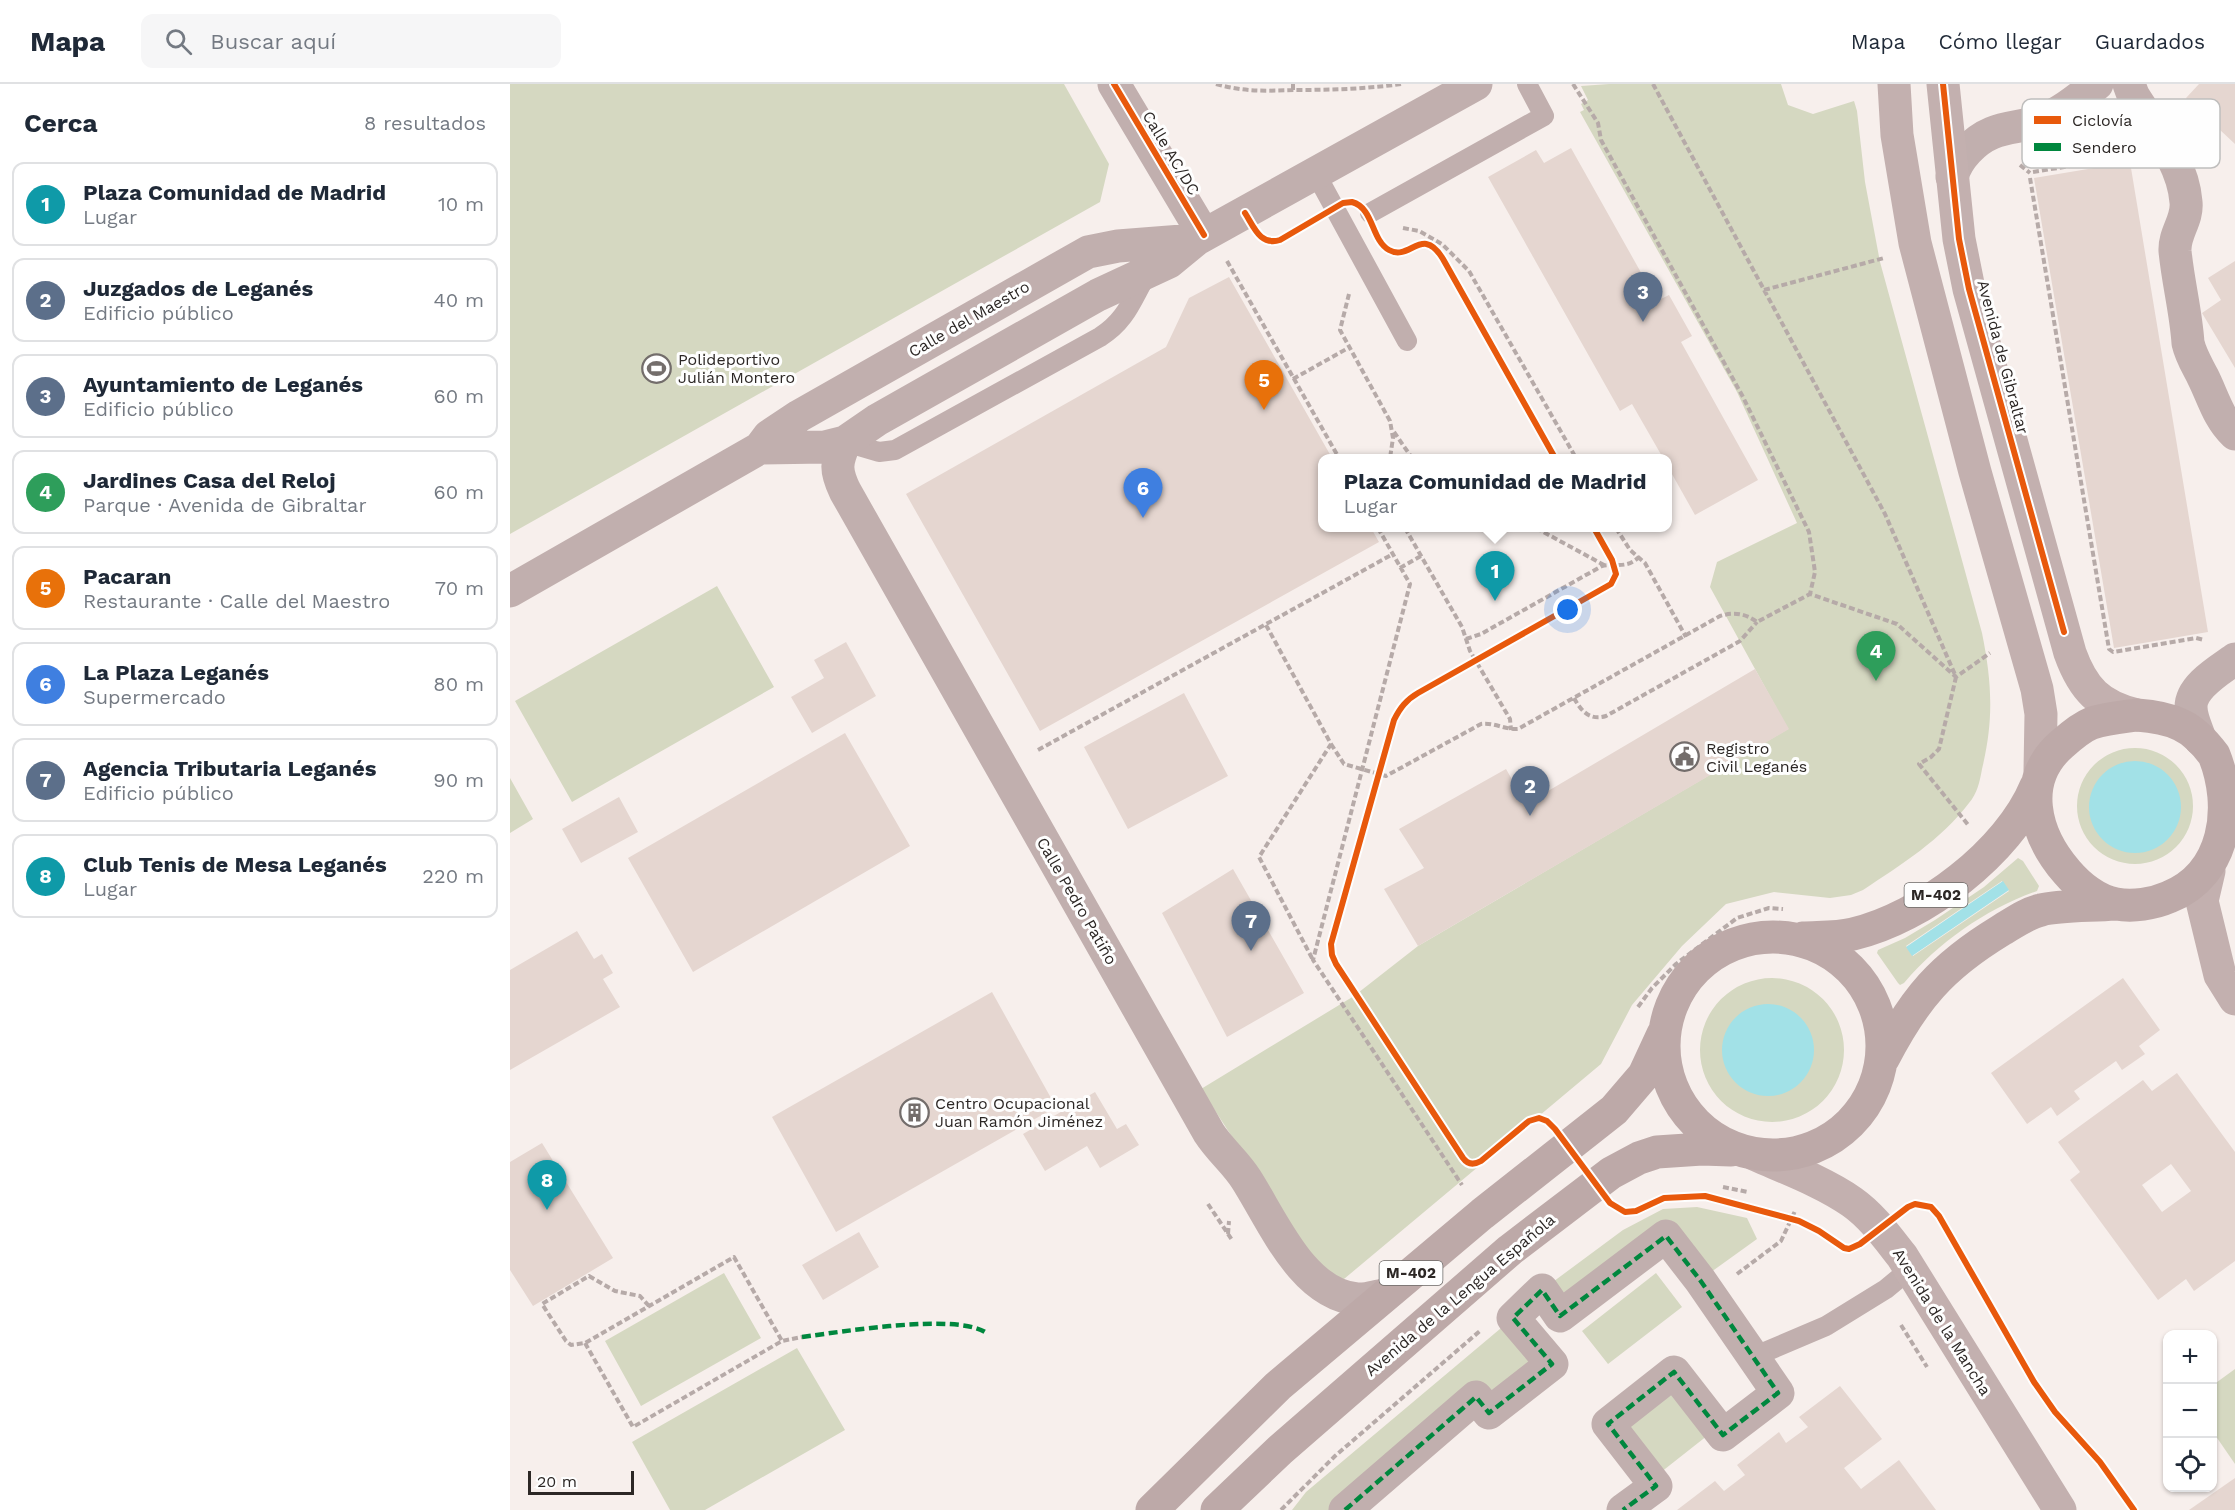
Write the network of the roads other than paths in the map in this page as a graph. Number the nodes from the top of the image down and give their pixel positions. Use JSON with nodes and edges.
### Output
{"nodes":[{"id":1,"x":1114,"y":84,"type":"edge"},
{"id":2,"x":1476,"y":84,"type":"edge"},
{"id":3,"x":1527,"y":84,"type":"edge"},
{"id":4,"x":1943,"y":84,"type":"edge"},
{"id":5,"x":2097,"y":84,"type":"edge"},
{"id":6,"x":2129,"y":84,"type":"edge"},
{"id":7,"x":1891,"y":89,"type":"edge"},
{"id":8,"x":2076,"y":99,"type":"edge"},
{"id":9,"x":2137,"y":99,"type":"edge"},
{"id":10,"x":2022,"y":127,"type":"edge"},
{"id":11,"x":2178,"y":168,"type":"edge"},
{"id":12,"x":1316,"y":174,"type":"junction"},
{"id":13,"x":1953,"y":177,"type":"junction"},
{"id":14,"x":1370,"y":213,"type":"dead end"},
{"id":15,"x":1208,"y":243,"type":"junction"},
{"id":16,"x":1407,"y":341,"type":"dead end"},
{"id":17,"x":2235,"y":434,"type":"edge"},
{"id":18,"x":845,"y":442,"type":"junction"},
{"id":19,"x":760,"y":448,"type":"junction"},
{"id":20,"x":510,"y":591,"type":"edge"},
{"id":21,"x":2221,"y":652,"type":"edge"},
{"id":22,"x":2137,"y":714,"type":"junction"},
{"id":23,"x":2215,"y":748,"type":"edge"},
{"id":24,"x":2038,"y":777,"type":"junction"},
{"id":25,"x":2232,"y":827,"type":"edge"},
{"id":26,"x":2209,"y":871,"type":"junction"},
{"id":27,"x":2114,"y":904,"type":"junction"},
{"id":28,"x":1792,"y":923,"type":"junction"},
{"id":29,"x":2235,"y":999,"type":"edge"},
{"id":30,"x":1663,"y":1034,"type":"junction"},
{"id":31,"x":1880,"y":1063,"type":"junction"},
{"id":32,"x":1746,"y":1153,"type":"junction"},
{"id":33,"x":1898,"y":1279,"type":"junction"},
{"id":34,"x":1384,"y":1295,"type":"junction"},
{"id":35,"x":1753,"y":1357,"type":"junction"},
{"id":36,"x":1152,"y":1510,"type":"edge"},
{"id":37,"x":1217,"y":1510,"type":"edge"},
{"id":38,"x":1345,"y":1510,"type":"edge"},
{"id":39,"x":1623,"y":1510,"type":"edge"},
{"id":40,"x":2060,"y":1510,"type":"edge"}],
"edges":[{"from":1,"to":15,"type":"street","name":"Calle AC/DC"},
{"from":2,"to":12,"type":"street","name":"Calle del Maestro"},
{"from":3,"to":14,"type":"lane"},
{"from":4,"to":13,"type":"main road","name":"Avenida de Gibraltar"},
{"from":5,"to":8,"type":"street"},
{"from":6,"to":9,"type":"street"},
{"from":7,"to":24,"type":"main road"},
{"from":10,"to":13,"type":"street"},
{"from":11,"to":17,"type":"street"},
{"from":12,"to":15,"type":"street","name":"Calle del Maestro"},
{"from":12,"to":16,"type":"lane"},
{"from":13,"to":22,"type":"main road","name":"Avenida de Gibraltar"},
{"from":15,"to":18,"type":"street","name":"Calle del Maestro"},
{"from":15,"to":19,"type":"street","name":"Calle del Maestro"},
{"from":18,"to":19,"type":"street","name":"Calle del Maestro"},
{"from":18,"to":34,"type":"street","name":"Calle Pedro Patiño"},
{"from":19,"to":20,"type":"street","name":"Calle del Maestro"},
{"from":21,"to":23,"type":"street"},
{"from":22,"to":23,"type":"highway"},
{"from":22,"to":24,"type":"highway"},
{"from":23,"to":25,"type":"highway"},
{"from":24,"to":27,"type":"highway"},
{"from":24,"to":28,"type":"highway","number":"M-402"},
{"from":25,"to":26,"type":"highway"},
{"from":26,"to":27,"type":"highway"},
{"from":26,"to":29,"type":"main road"},
{"from":27,"to":31,"type":"highway","number":"M-402"},
{"from":28,"to":30,"type":"highway","number":"M-402"},
{"from":28,"to":31,"type":"highway","number":"M-402"},
{"from":30,"to":32,"type":"highway","number":"M-402"},
{"from":30,"to":34,"type":"highway","number":"M-402"},
{"from":31,"to":32,"type":"highway","number":"M-402"},
{"from":32,"to":33,"type":"main road","name":"Avenida de la Mancha"},
{"from":32,"to":37,"type":"highway","name":"Avenida de la Lengua Española","number":"M-402"},
{"from":33,"to":35,"type":"lane"},
{"from":33,"to":40,"type":"main road","name":"Avenida de la Mancha"},
{"from":34,"to":36,"type":"highway","number":"M-402"},
{"from":35,"to":38,"type":"street"},
{"from":35,"to":39,"type":"street"}]}
